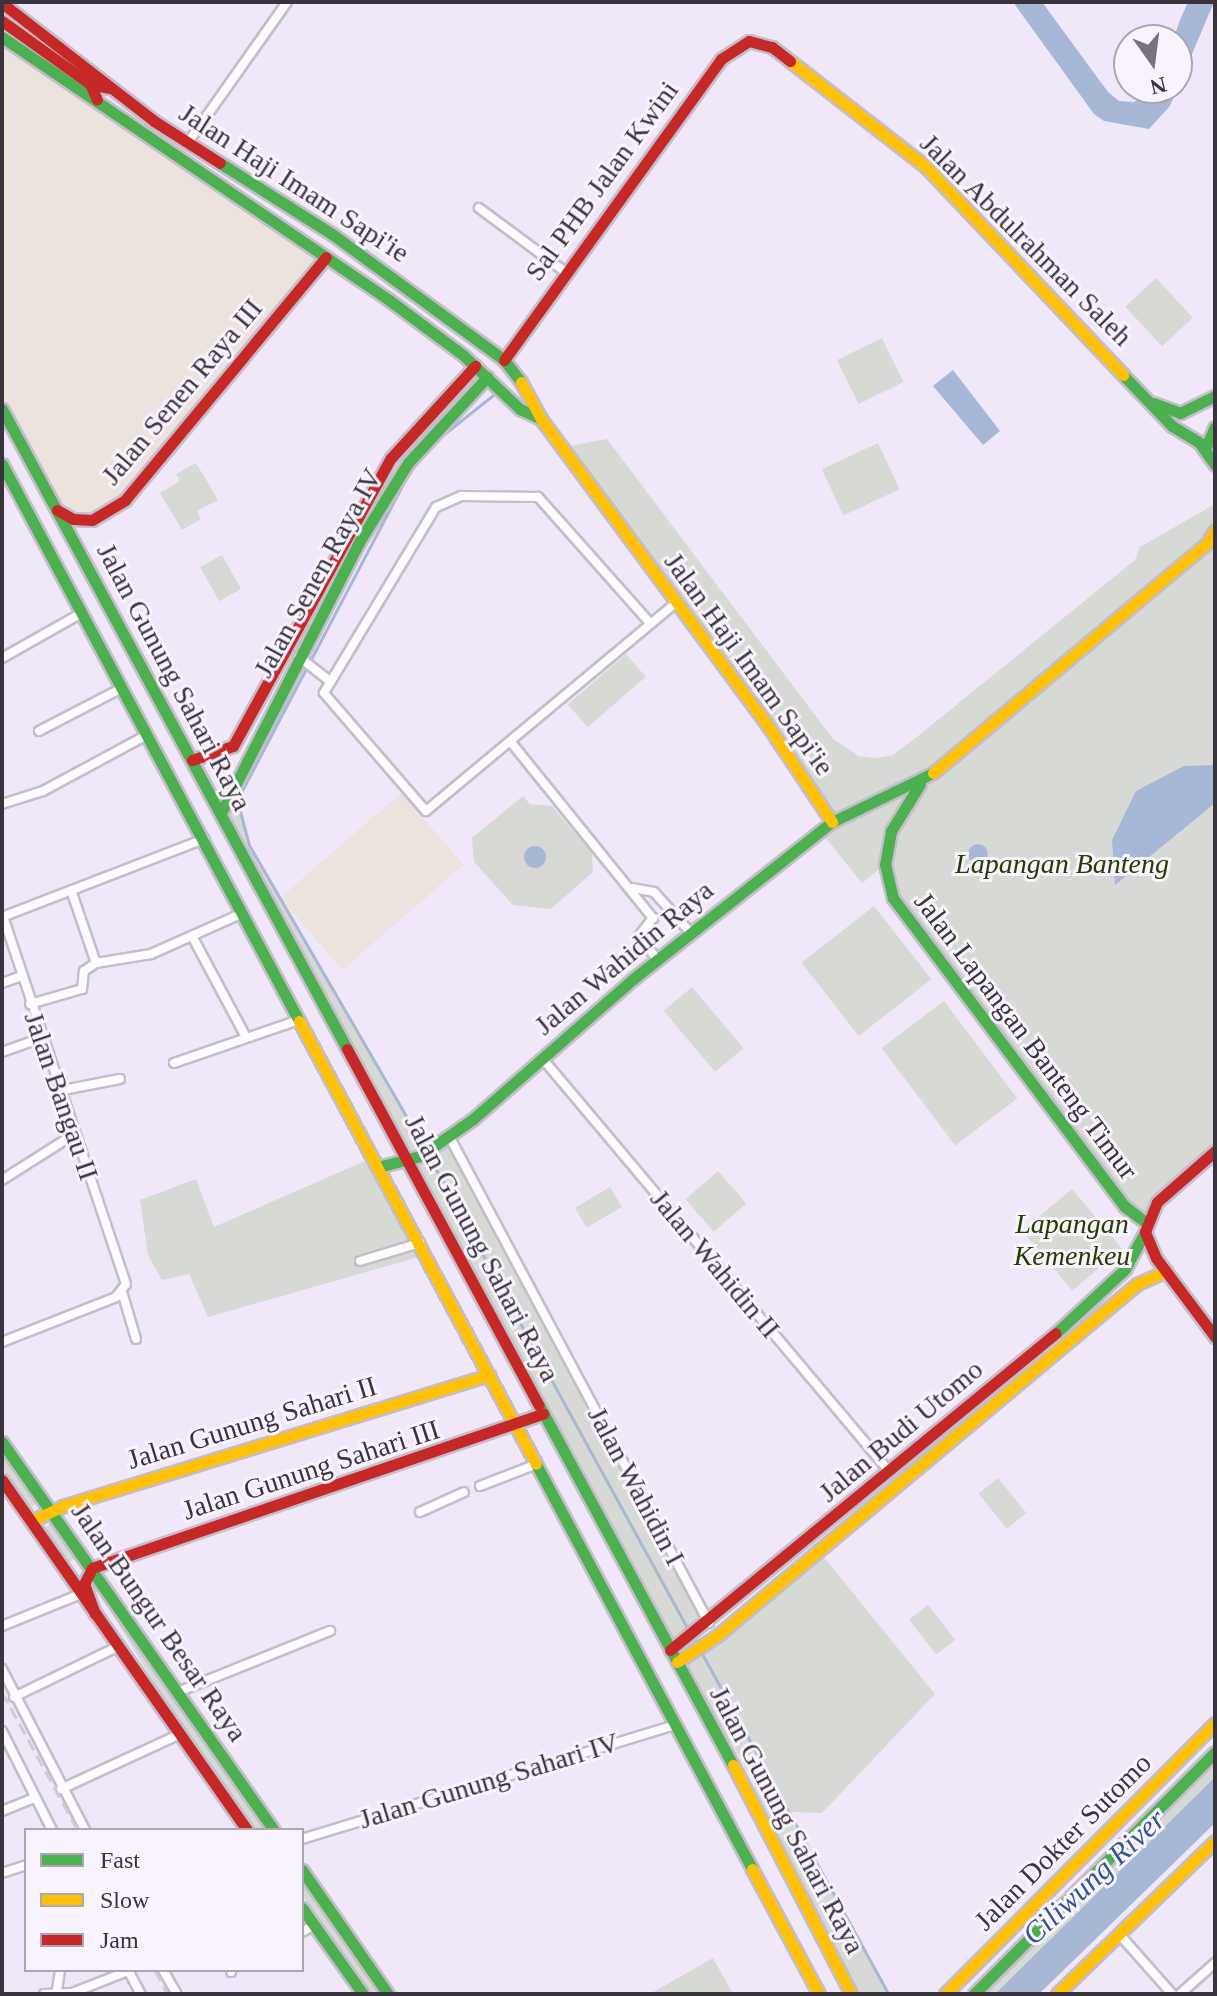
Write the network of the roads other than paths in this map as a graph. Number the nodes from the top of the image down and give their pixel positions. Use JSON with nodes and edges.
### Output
{"nodes":[{"id":1,"x":287,"y":2,"type":"edge"},
{"id":2,"x":2,"y":3,"type":"edge"},
{"id":3,"x":2,"y":21,"type":"edge"},
{"id":4,"x":2,"y":37,"type":"edge"},
{"id":5,"x":749,"y":41,"type":"joint"},
{"id":6,"x":90,"y":84,"type":"junction"},
{"id":7,"x":109,"y":88,"type":"junction"},
{"id":8,"x":97,"y":100,"type":"junction"},
{"id":9,"x":189,"y":141,"type":"junction"},
{"id":10,"x":479,"y":208,"type":"dead end"},
{"id":11,"x":326,"y":257,"type":"junction"},
{"id":12,"x":564,"y":271,"type":"junction"},
{"id":13,"x":426,"y":299,"type":"junction"},
{"id":14,"x":413,"y":318,"type":"junction"},
{"id":15,"x":504,"y":360,"type":"junction"},
{"id":16,"x":475,"y":366,"type":"junction"},
{"id":17,"x":487,"y":377,"type":"junction"},
{"id":18,"x":1215,"y":396,"type":"edge"},
{"id":19,"x":2,"y":400,"type":"edge"},
{"id":20,"x":1153,"y":403,"type":"junction"},
{"id":21,"x":5,"y":413,"type":"edge"},
{"id":22,"x":541,"y":419,"type":"junction"},
{"id":23,"x":1215,"y":427,"type":"edge"},
{"id":24,"x":1205,"y":449,"type":"junction"},
{"id":25,"x":391,"y":458,"type":"junction"},
{"id":26,"x":2,"y":464,"type":"edge"},
{"id":27,"x":1215,"y":465,"type":"edge"},
{"id":28,"x":405,"y":467,"type":"junction"},
{"id":29,"x":57,"y":510,"type":"junction"},
{"id":30,"x":1215,"y":530,"type":"edge"},
{"id":31,"x":345,"y":535,"type":"junction"},
{"id":32,"x":359,"y":542,"type":"junction"},
{"id":33,"x":1211,"y":542,"type":"edge"},
{"id":34,"x":676,"y":603,"type":"junction"},
{"id":35,"x":82,"y":613,"type":"junction"},
{"id":36,"x":650,"y":623,"type":"junction"},
{"id":37,"x":299,"y":657,"type":"junction"},
{"id":38,"x":2,"y":658,"type":"edge"},
{"id":39,"x":330,"y":681,"type":"junction"},
{"id":40,"x":122,"y":688,"type":"junction"},
{"id":41,"x":261,"y":695,"type":"junction"},
{"id":42,"x":274,"y":701,"type":"junction"},
{"id":43,"x":39,"y":731,"type":"dead end"},
{"id":44,"x":147,"y":735,"type":"junction"},
{"id":45,"x":510,"y":741,"type":"junction"},
{"id":46,"x":192,"y":760,"type":"junction"},
{"id":47,"x":922,"y":782,"type":"junction"},
{"id":48,"x":2,"y":804,"type":"edge"},
{"id":49,"x":221,"y":813,"type":"junction"},
{"id":50,"x":832,"y":822,"type":"junction"},
{"id":51,"x":204,"y":839,"type":"junction"},
{"id":52,"x":632,"y":888,"type":"junction"},
{"id":53,"x":72,"y":893,"type":"junction"},
{"id":54,"x":243,"y":913,"type":"junction"},
{"id":55,"x":2,"y":916,"type":"edge"},
{"id":56,"x":690,"y":932,"type":"junction"},
{"id":57,"x":192,"y":936,"type":"junction"},
{"id":58,"x":657,"y":959,"type":"junction"},
{"id":59,"x":96,"y":963,"type":"junction"},
{"id":60,"x":21,"y":976,"type":"junction"},
{"id":61,"x":2,"y":983,"type":"edge"},
{"id":62,"x":30,"y":1004,"type":"junction"},
{"id":63,"x":299,"y":1020,"type":"junction"},
{"id":64,"x":246,"y":1037,"type":"junction"},
{"id":65,"x":41,"y":1038,"type":"junction"},
{"id":66,"x":2,"y":1052,"type":"edge"},
{"id":67,"x":542,"y":1058,"type":"junction"},
{"id":68,"x":174,"y":1063,"type":"dead end"},
{"id":69,"x":120,"y":1079,"type":"dead end"},
{"id":70,"x":58,"y":1091,"type":"junction"},
{"id":71,"x":73,"y":1135,"type":"junction"},
{"id":72,"x":449,"y":1136,"type":"junction"},
{"id":73,"x":1215,"y":1151,"type":"edge"},
{"id":74,"x":419,"y":1156,"type":"junction"},
{"id":75,"x":378,"y":1167,"type":"junction"},
{"id":76,"x":2,"y":1180,"type":"edge"},
{"id":77,"x":1145,"y":1227,"type":"junction"},
{"id":78,"x":420,"y":1243,"type":"junction"},
{"id":79,"x":360,"y":1261,"type":"dead end"},
{"id":80,"x":1166,"y":1271,"type":"junction"},
{"id":81,"x":122,"y":1292,"type":"junction"},
{"id":82,"x":1215,"y":1337,"type":"edge"},
{"id":83,"x":136,"y":1339,"type":"dead end"},
{"id":84,"x":2,"y":1342,"type":"edge"},
{"id":85,"x":489,"y":1375,"type":"junction"},
{"id":86,"x":543,"y":1414,"type":"junction"},
{"id":87,"x":516,"y":1427,"type":"junction"},
{"id":88,"x":2,"y":1442,"type":"edge"},
{"id":89,"x":537,"y":1464,"type":"junction"},
{"id":90,"x":889,"y":1471,"type":"junction"},
{"id":91,"x":2,"y":1480,"type":"edge"},
{"id":92,"x":480,"y":1486,"type":"dead end"},
{"id":93,"x":464,"y":1492,"type":"dead end"},
{"id":94,"x":52,"y":1510,"type":"junction"},
{"id":95,"x":420,"y":1512,"type":"dead end"},
{"id":96,"x":31,"y":1521,"type":"junction"},
{"id":97,"x":89,"y":1563,"type":"junction"},
{"id":98,"x":64,"y":1570,"type":"junction"},
{"id":99,"x":72,"y":1582,"type":"junction"},
{"id":100,"x":81,"y":1594,"type":"junction"},
{"id":101,"x":95,"y":1614,"type":"junction"},
{"id":102,"x":709,"y":1623,"type":"junction"},
{"id":103,"x":2,"y":1626,"type":"edge"},
{"id":104,"x":330,"y":1631,"type":"dead end"},
{"id":105,"x":119,"y":1646,"type":"junction"},
{"id":106,"x":676,"y":1647,"type":"junction"},
{"id":107,"x":681,"y":1660,"type":"junction"},
{"id":108,"x":2,"y":1669,"type":"edge"},
{"id":109,"x":178,"y":1692,"type":"junction"},
{"id":110,"x":14,"y":1697,"type":"junction"},
{"id":111,"x":1215,"y":1723,"type":"edge"},
{"id":112,"x":676,"y":1725,"type":"junction"},
{"id":113,"x":2,"y":1731,"type":"edge"},
{"id":114,"x":180,"y":1734,"type":"junction"},
{"id":115,"x":1215,"y":1752,"type":"edge"},
{"id":116,"x":61,"y":1789,"type":"junction"},
{"id":117,"x":35,"y":1798,"type":"junction"},
{"id":118,"x":2,"y":1811,"type":"edge"},
{"id":119,"x":51,"y":1828,"type":"edge"},
{"id":120,"x":84,"y":1828,"type":"edge"},
{"id":121,"x":246,"y":1828,"type":"edge"},
{"id":122,"x":273,"y":1828,"type":"edge"},
{"id":123,"x":304,"y":1838,"type":"edge"},
{"id":124,"x":1215,"y":1841,"type":"edge"},
{"id":125,"x":24,"y":1866,"type":"edge"},
{"id":126,"x":2,"y":1873,"type":"edge"},
{"id":127,"x":304,"y":1873,"type":"edge"},
{"id":128,"x":304,"y":1911,"type":"edge"},
{"id":129,"x":314,"y":1925,"type":"junction"},
{"id":130,"x":304,"y":1931,"type":"edge"},
{"id":131,"x":1119,"y":1934,"type":"junction"},
{"id":132,"x":822,"y":1939,"type":"junction"},
{"id":133,"x":797,"y":1952,"type":"junction"},
{"id":134,"x":1215,"y":1963,"type":"edge"},
{"id":135,"x":973,"y":1967,"type":"junction"},
{"id":136,"x":60,"y":1972,"type":"edge"},
{"id":137,"x":125,"y":1972,"type":"edge"},
{"id":138,"x":129,"y":1972,"type":"edge"},
{"id":139,"x":164,"y":1972,"type":"edge"},
{"id":140,"x":987,"y":1981,"type":"junction"},
{"id":141,"x":57,"y":1990,"type":"junction"},
{"id":142,"x":44,"y":1994,"type":"edge"},
{"id":143,"x":141,"y":1994,"type":"edge"},
{"id":144,"x":177,"y":1994,"type":"edge"},
{"id":145,"x":362,"y":1994,"type":"edge"},
{"id":146,"x":388,"y":1994,"type":"edge"},
{"id":147,"x":819,"y":1994,"type":"edge"},
{"id":148,"x":851,"y":1994,"type":"edge"},
{"id":149,"x":945,"y":1994,"type":"edge"},
{"id":150,"x":974,"y":1994,"type":"edge"},
{"id":151,"x":1057,"y":1994,"type":"edge"},
{"id":152,"x":1172,"y":1994,"type":"edge"},
{"id":153,"x":1180,"y":1994,"type":"edge"}],
"edges":[{"from":1,"to":9,"type":"street"},
{"from":2,"to":7,"type":"street","name":"Jalan Haji Imam Sapi'ie"},
{"from":3,"to":6,"type":"street"},
{"from":4,"to":8,"type":"street","name":"Jalan Haji Imam Sapi'ie"},
{"from":5,"to":12,"type":"street","name":"Sal PHB Jalan Kwini"},
{"from":5,"to":20,"type":"street","name":"Jalan Abdulrahman Saleh"},
{"from":6,"to":7,"type":"street"},
{"from":6,"to":8,"type":"street"},
{"from":7,"to":9,"type":"street","name":"Jalan Haji Imam Sapi'ie"},
{"from":8,"to":11,"type":"street","name":"Jalan Haji Imam Sapi'ie"},
{"from":9,"to":13,"type":"street","name":"Jalan Haji Imam Sapi'ie"},
{"from":10,"to":12,"type":"street"},
{"from":11,"to":14,"type":"street","name":"Jalan Haji Imam Sapi'ie"},
{"from":11,"to":29,"type":"street","name":"Jalan Senen Raya III"},
{"from":12,"to":15,"type":"street","name":"Sal PHB Jalan Kwini"},
{"from":13,"to":14,"type":"street"},
{"from":13,"to":15,"type":"street","name":"Jalan Haji Imam Sapi'ie"},
{"from":14,"to":16,"type":"street","name":"Jalan Haji Imam Sapi'ie"},
{"from":15,"to":22,"type":"street","name":"Jalan Haji Imam Sapi'ie"},
{"from":16,"to":17,"type":"street","name":"Jalan Haji Imam Sapi'ie"},
{"from":16,"to":25,"type":"street","name":"Jalan Senen Raya IV"},
{"from":17,"to":22,"type":"street","name":"Jalan Haji Imam Sapi'ie"},
{"from":17,"to":28,"type":"street","name":"Jalan Senen Raya IV"},
{"from":18,"to":20,"type":"street"},
{"from":19,"to":21,"type":"street","name":"Jalan Gunung Sahari Raya"},
{"from":20,"to":24,"type":"street","name":"Jalan Abdulrahman Saleh"},
{"from":21,"to":29,"type":"street","name":"Jalan Gunung Sahari Raya"},
{"from":22,"to":34,"type":"street","name":"Jalan Haji Imam Sapi'ie"},
{"from":23,"to":24,"type":"street"},
{"from":24,"to":27,"type":"street","name":"Jalan Abdulrahman Saleh"},
{"from":25,"to":28,"type":"street"},
{"from":25,"to":31,"type":"street","name":"Jalan Senen Raya IV"},
{"from":26,"to":35,"type":"street","name":"Jalan Gunung Sahari Raya"},
{"from":28,"to":32,"type":"street","name":"Jalan Senen Raya IV"},
{"from":29,"to":46,"type":"street","name":"Jalan Gunung Sahari Raya"},
{"from":30,"to":33,"type":"street"},
{"from":31,"to":32,"type":"street"},
{"from":31,"to":41,"type":"street","name":"Jalan Senen Raya IV"},
{"from":32,"to":37,"type":"street","name":"Jalan Senen Raya IV"},
{"from":33,"to":47,"type":"street"},
{"from":34,"to":36,"type":"street"},
{"from":34,"to":50,"type":"street","name":"Jalan Haji Imam Sapi'ie"},
{"from":35,"to":38,"type":"street"},
{"from":35,"to":40,"type":"street","name":"Jalan Gunung Sahari Raya"},
{"from":36,"to":39,"type":"street"},
{"from":36,"to":45,"type":"street"},
{"from":37,"to":39,"type":"street"},
{"from":37,"to":42,"type":"street","name":"Jalan Senen Raya IV"},
{"from":39,"to":45,"type":"street"},
{"from":40,"to":43,"type":"street"},
{"from":40,"to":44,"type":"street","name":"Jalan Gunung Sahari Raya"},
{"from":41,"to":42,"type":"street"},
{"from":41,"to":46,"type":"street","name":"Jalan Senen Raya IV"},
{"from":42,"to":49,"type":"street","name":"Jalan Senen Raya IV"},
{"from":44,"to":48,"type":"street"},
{"from":44,"to":51,"type":"street","name":"Jalan Gunung Sahari Raya"},
{"from":45,"to":52,"type":"street"},
{"from":46,"to":49,"type":"street","name":"Jalan Gunung Sahari Raya"},
{"from":47,"to":50,"type":"street","name":"Jalan Wahidin Raya"},
{"from":47,"to":77,"type":"street","name":"Jalan Lapangan Banteng Timur"},
{"from":49,"to":74,"type":"street","name":"Jalan Gunung Sahari Raya"},
{"from":50,"to":56,"type":"street","name":"Jalan Wahidin Raya"},
{"from":51,"to":53,"type":"street"},
{"from":51,"to":54,"type":"street","name":"Jalan Gunung Sahari Raya"},
{"from":52,"to":56,"type":"street"},
{"from":52,"to":58,"type":"street"},
{"from":53,"to":55,"type":"street"},
{"from":53,"to":59,"type":"street"},
{"from":54,"to":57,"type":"street"},
{"from":54,"to":63,"type":"street","name":"Jalan Gunung Sahari Raya"},
{"from":55,"to":60,"type":"street","name":"Jalan Bangau II"},
{"from":56,"to":58,"type":"street","name":"Jalan Wahidin Raya"},
{"from":57,"to":59,"type":"street"},
{"from":57,"to":64,"type":"street"},
{"from":58,"to":67,"type":"street","name":"Jalan Wahidin Raya"},
{"from":59,"to":62,"type":"street"},
{"from":60,"to":61,"type":"street"},
{"from":60,"to":62,"type":"street","name":"Jalan Bangau II"},
{"from":62,"to":65,"type":"street","name":"Jalan Bangau II"},
{"from":63,"to":64,"type":"street"},
{"from":63,"to":75,"type":"street","name":"Jalan Gunung Sahari Raya"},
{"from":64,"to":68,"type":"street"},
{"from":65,"to":66,"type":"street"},
{"from":65,"to":70,"type":"street","name":"Jalan Bangau II"},
{"from":67,"to":72,"type":"street","name":"Jalan Wahidin Raya"},
{"from":67,"to":90,"type":"street","name":"Jalan Wahidin II"},
{"from":69,"to":70,"type":"street"},
{"from":70,"to":71,"type":"street","name":"Jalan Bangau II"},
{"from":71,"to":76,"type":"street"},
{"from":71,"to":81,"type":"street","name":"Jalan Bangau II"},
{"from":72,"to":74,"type":"street","name":"Jalan Wahidin Raya"},
{"from":72,"to":102,"type":"street","name":"Jalan Wahidin I"},
{"from":73,"to":77,"type":"street","name":"Jalan Budi Utomo"},
{"from":74,"to":75,"type":"street"},
{"from":74,"to":86,"type":"street","name":"Jalan Gunung Sahari Raya"},
{"from":75,"to":78,"type":"street","name":"Jalan Gunung Sahari Raya"},
{"from":77,"to":80,"type":"street","name":"Jalan Lapangan Banteng Timur"},
{"from":77,"to":90,"type":"street","name":"Jalan Budi Utomo"},
{"from":78,"to":79,"type":"street"},
{"from":78,"to":85,"type":"street","name":"Jalan Gunung Sahari Raya"},
{"from":80,"to":82,"type":"street","name":"Jalan Lapangan Banteng Timur"},
{"from":80,"to":107,"type":"street","name":"Jalan Budi Utomo"},
{"from":81,"to":83,"type":"street"},
{"from":81,"to":84,"type":"street"},
{"from":85,"to":87,"type":"street","name":"Jalan Gunung Sahari Raya"},
{"from":85,"to":94,"type":"street","name":"Jalan Gunung Sahari II"},
{"from":86,"to":87,"type":"street","name":"Jalan Gunung Sahari III"},
{"from":86,"to":106,"type":"street","name":"Jalan Gunung Sahari Raya"},
{"from":87,"to":89,"type":"street","name":"Jalan Gunung Sahari Raya"},
{"from":87,"to":97,"type":"street","name":"Jalan Gunung Sahari III"},
{"from":88,"to":94,"type":"street","name":"Jalan Bungur Besar Raya"},
{"from":89,"to":92,"type":"street"},
{"from":89,"to":112,"type":"street","name":"Jalan Gunung Sahari Raya"},
{"from":90,"to":102,"type":"street","name":"Jalan Budi Utomo"},
{"from":91,"to":96,"type":"street","name":"Jalan Bungur Besar Raya"},
{"from":93,"to":95,"type":"street"},
{"from":94,"to":96,"type":"street","name":"Jalan Gunung Sahari II"},
{"from":94,"to":97,"type":"street","name":"Jalan Bungur Besar Raya"},
{"from":96,"to":98,"type":"street","name":"Jalan Bungur Besar Raya"},
{"from":97,"to":98,"type":"street"},
{"from":97,"to":99,"type":"street"},
{"from":97,"to":101,"type":"street"},
{"from":97,"to":109,"type":"street","name":"Jalan Bungur Besar Raya"},
{"from":98,"to":99,"type":"street","name":"Jalan Bungur Besar Raya"},
{"from":99,"to":100,"type":"street","name":"Jalan Bungur Besar Raya"},
{"from":100,"to":101,"type":"street","name":"Jalan Bungur Besar Raya"},
{"from":100,"to":103,"type":"street"},
{"from":101,"to":105,"type":"street","name":"Jalan Bungur Besar Raya"},
{"from":102,"to":106,"type":"street","name":"Jalan Budi Utomo"},
{"from":104,"to":109,"type":"street"},
{"from":105,"to":110,"type":"street"},
{"from":105,"to":114,"type":"street","name":"Jalan Bungur Besar Raya"},
{"from":106,"to":107,"type":"street","name":"Jalan Gunung Sahari Raya"},
{"from":107,"to":132,"type":"street","name":"Jalan Gunung Sahari Raya"},
{"from":108,"to":110,"type":"street"},
{"from":109,"to":122,"type":"street","name":"Jalan Bungur Besar Raya"},
{"from":110,"to":116,"type":"street"},
{"from":111,"to":135,"type":"street","name":"Jalan Dokter Sutomo"},
{"from":112,"to":123,"type":"street","name":"Jalan Gunung Sahari IV"},
{"from":112,"to":133,"type":"street","name":"Jalan Gunung Sahari Raya"},
{"from":113,"to":117,"type":"street"},
{"from":114,"to":116,"type":"street"},
{"from":114,"to":121,"type":"street","name":"Jalan Bungur Besar Raya"},
{"from":115,"to":140,"type":"street","name":"Jalan Dokter Sutomo"},
{"from":116,"to":120,"type":"street"},
{"from":117,"to":118,"type":"street"},
{"from":117,"to":119,"type":"street"},
{"from":124,"to":131,"type":"street"},
{"from":125,"to":126,"type":"street"},
{"from":127,"to":146,"type":"street"},
{"from":128,"to":129,"type":"street"},
{"from":129,"to":130,"type":"street"},
{"from":129,"to":145,"type":"street"},
{"from":131,"to":151,"type":"street"},
{"from":131,"to":152,"type":"street"},
{"from":132,"to":133,"type":"street"},
{"from":132,"to":148,"type":"street","name":"Jalan Gunung Sahari Raya"},
{"from":133,"to":147,"type":"street","name":"Jalan Gunung Sahari Raya"},
{"from":134,"to":153,"type":"street"},
{"from":135,"to":140,"type":"street"},
{"from":135,"to":149,"type":"street","name":"Jalan Dokter Sutomo"},
{"from":136,"to":141,"type":"street"},
{"from":137,"to":141,"type":"street"},
{"from":138,"to":143,"type":"street"},
{"from":139,"to":144,"type":"street"},
{"from":140,"to":150,"type":"street","name":"Jalan Dokter Sutomo"},
{"from":141,"to":142,"type":"street"}]}
